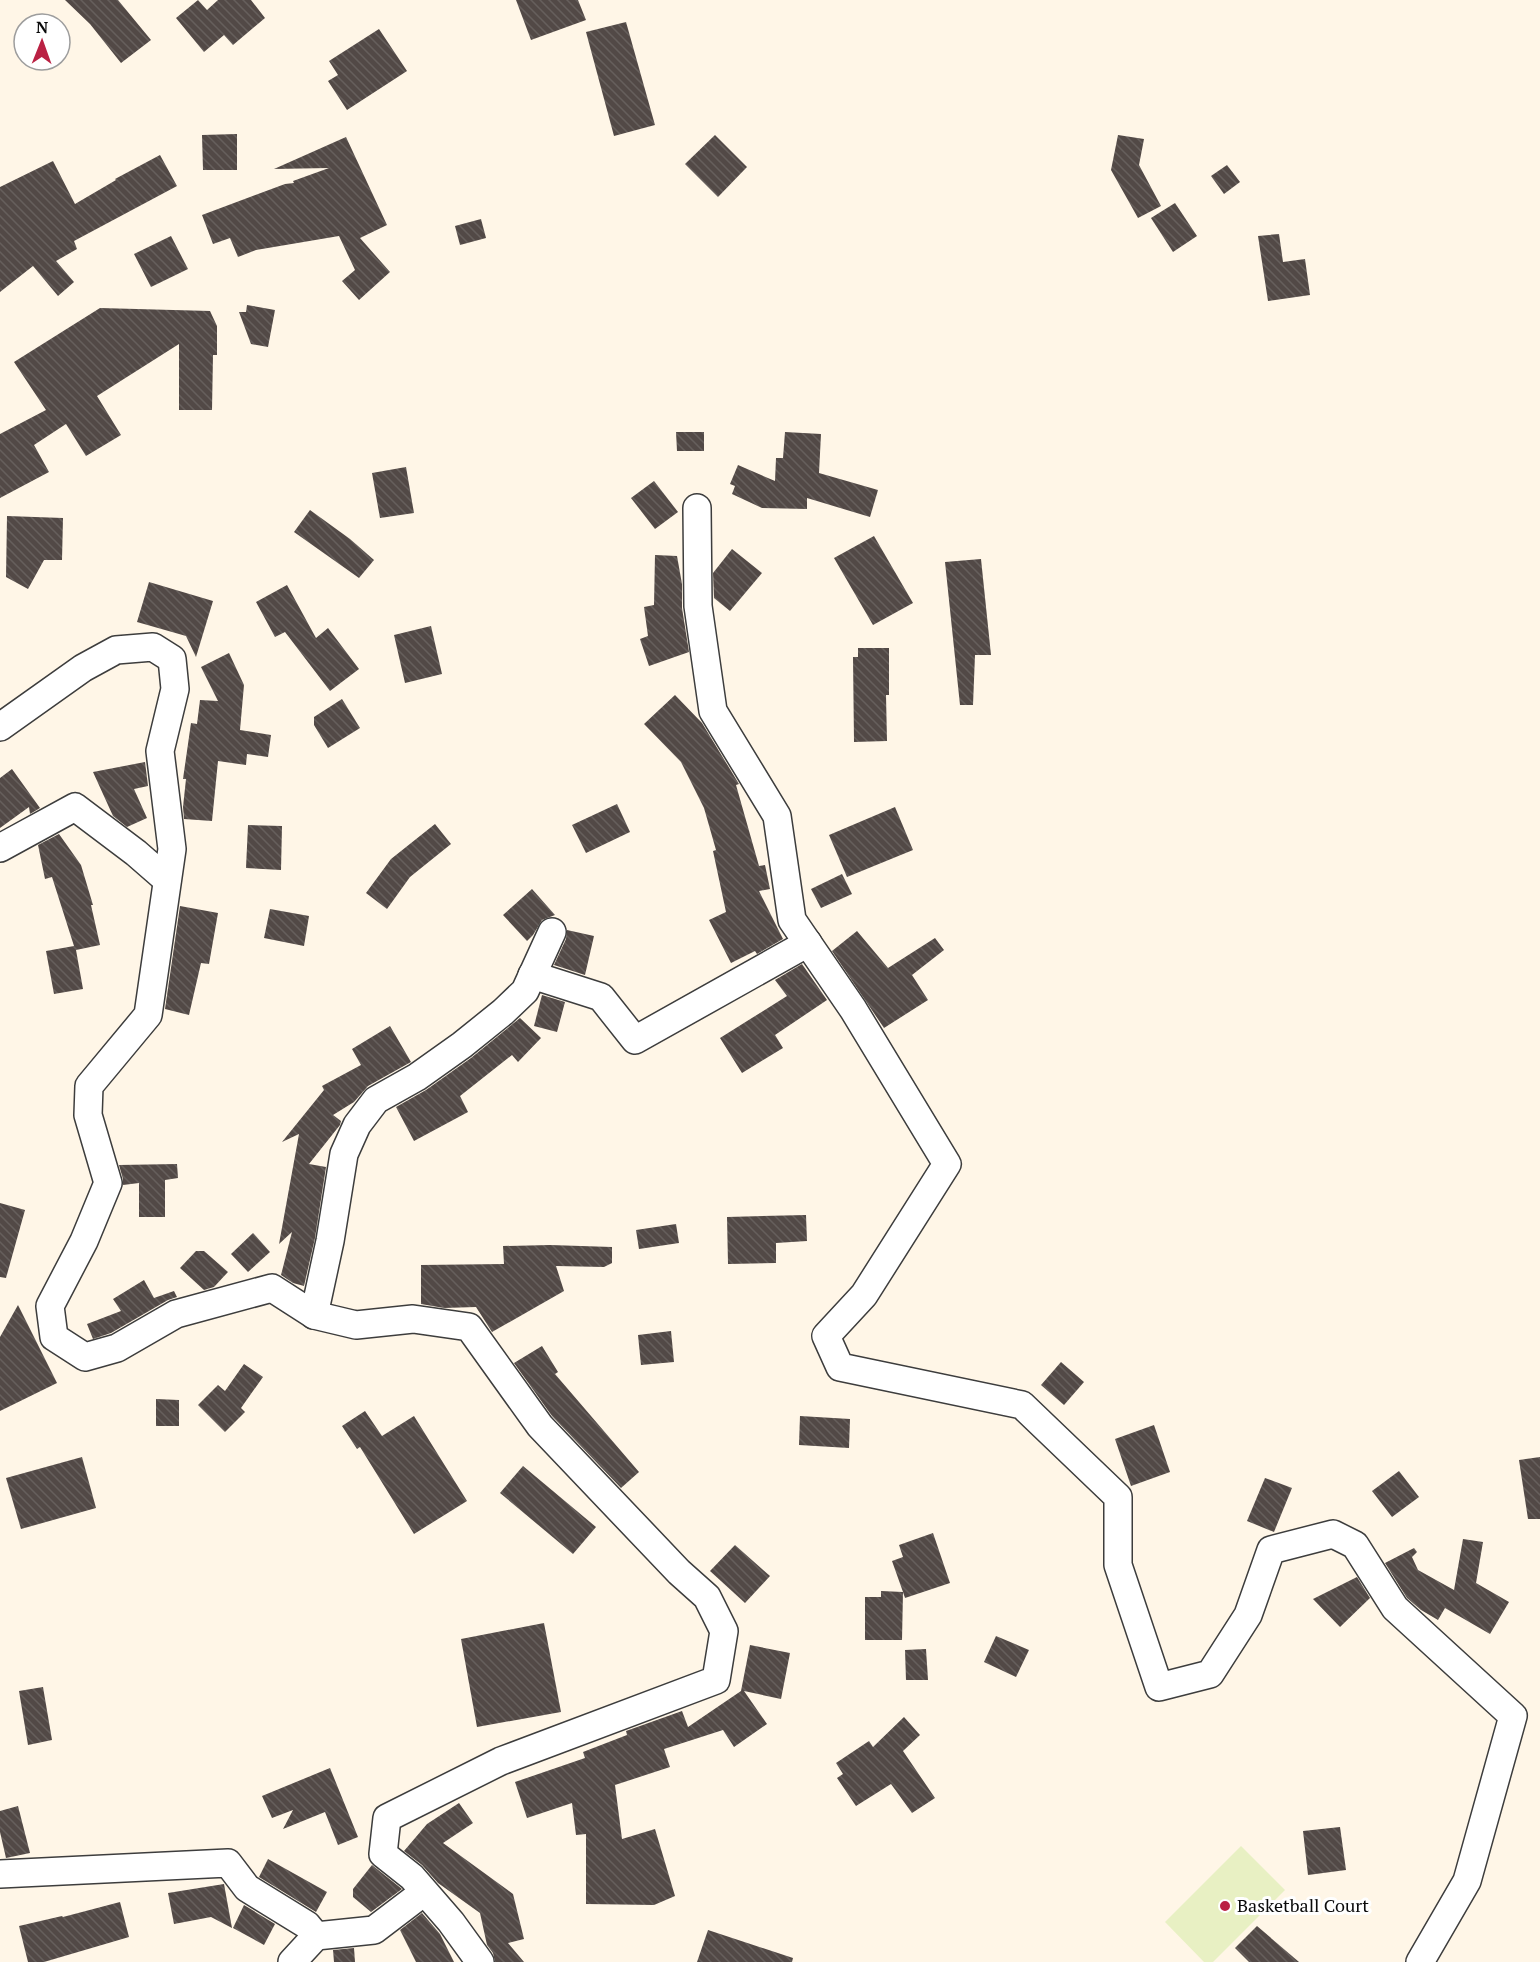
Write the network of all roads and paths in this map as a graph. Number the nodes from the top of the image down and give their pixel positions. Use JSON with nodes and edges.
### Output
{"nodes":[{"id":1,"x":697,"y":508,"type":"dead end"},
{"id":2,"x":0,"y":727,"type":"edge"},
{"id":3,"x":0,"y":848,"type":"edge"},
{"id":4,"x":167,"y":880,"type":"junction"},
{"id":5,"x":552,"y":932,"type":"dead end"},
{"id":6,"x":808,"y":943,"type":"junction"},
{"id":7,"x":532,"y":975,"type":"junction"},
{"id":8,"x":314,"y":1315,"type":"junction"},
{"id":9,"x":0,"y":1874,"type":"edge"},
{"id":10,"x":424,"y":1892,"type":"junction"},
{"id":11,"x":316,"y":1936,"type":"junction"},
{"id":12,"x":292,"y":1962,"type":"edge"},
{"id":13,"x":480,"y":1962,"type":"edge"},
{"id":14,"x":1420,"y":1962,"type":"edge"}],
"edges":[{"from":1,"to":6,"type":"street"},
{"from":2,"to":4,"type":"street"},
{"from":3,"to":4,"type":"street"},
{"from":4,"to":8,"type":"street"},
{"from":5,"to":7,"type":"street"},
{"from":6,"to":7,"type":"street"},
{"from":6,"to":14,"type":"street"},
{"from":7,"to":8,"type":"street"},
{"from":8,"to":10,"type":"street"},
{"from":9,"to":11,"type":"street"},
{"from":10,"to":11,"type":"street"},
{"from":10,"to":13,"type":"street"},
{"from":11,"to":12,"type":"street"}]}
